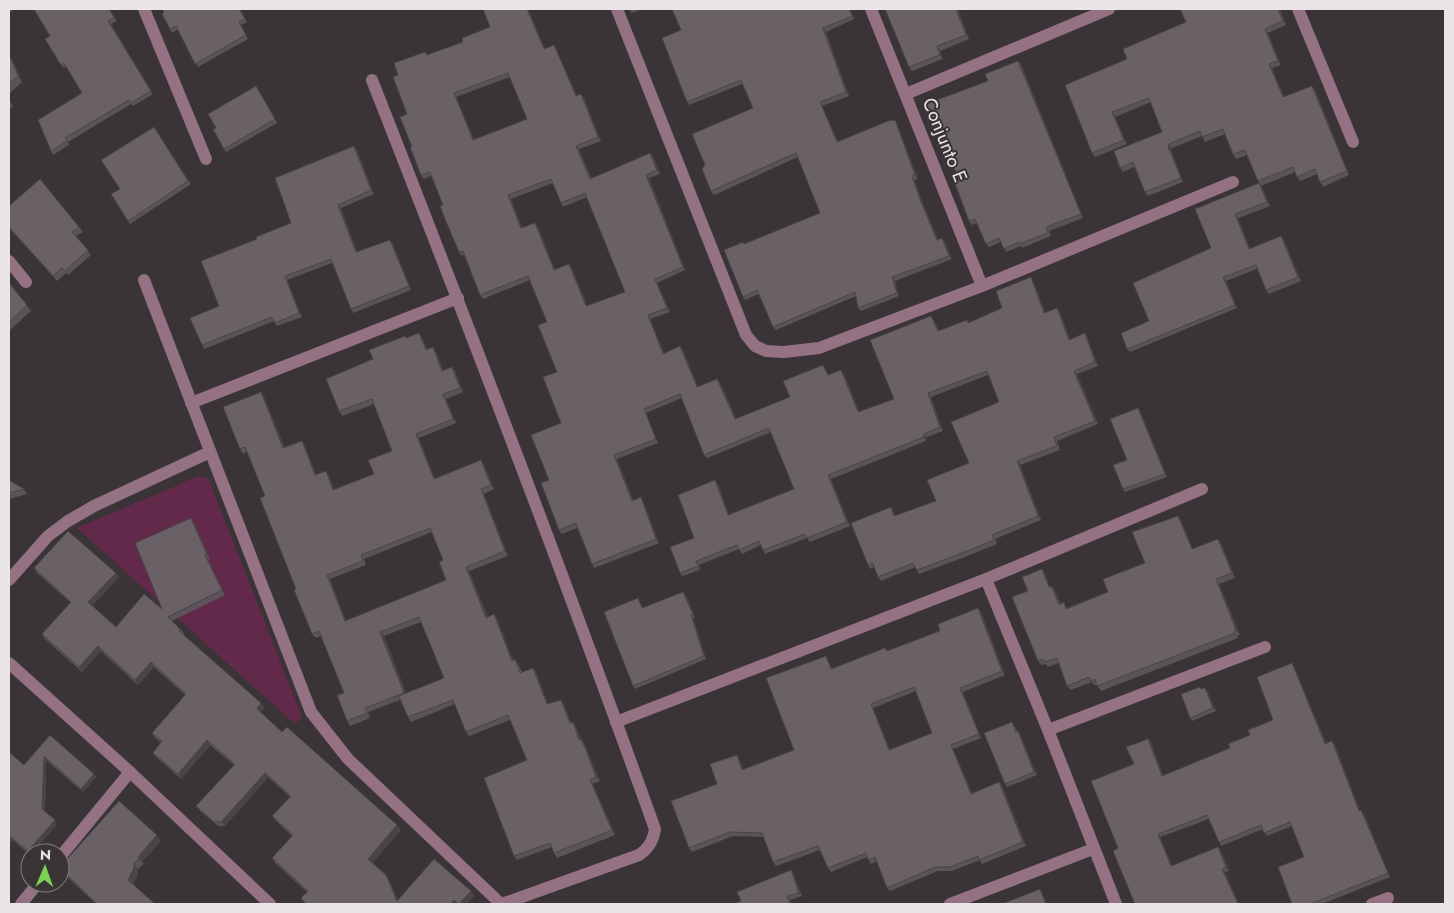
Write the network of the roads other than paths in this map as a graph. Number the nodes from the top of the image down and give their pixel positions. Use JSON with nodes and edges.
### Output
{"nodes":[{"id":1,"x":144,"y":9,"type":"edge"},
{"id":2,"x":617,"y":9,"type":"edge"},
{"id":3,"x":871,"y":9,"type":"edge"},
{"id":4,"x":1109,"y":9,"type":"edge"},
{"id":5,"x":1298,"y":9,"type":"edge"},
{"id":6,"x":372,"y":80,"type":"dead end"},
{"id":7,"x":906,"y":94,"type":"junction"},
{"id":8,"x":1353,"y":142,"type":"dead end"},
{"id":9,"x":206,"y":159,"type":"dead end"},
{"id":10,"x":1233,"y":182,"type":"dead end"},
{"id":11,"x":9,"y":261,"type":"edge"},
{"id":12,"x":144,"y":280,"type":"dead end"},
{"id":13,"x":26,"y":282,"type":"dead end"},
{"id":14,"x":982,"y":286,"type":"junction"},
{"id":15,"x":458,"y":298,"type":"junction"},
{"id":16,"x":191,"y":403,"type":"junction"},
{"id":17,"x":210,"y":452,"type":"junction"},
{"id":18,"x":1202,"y":489,"type":"dead end"},
{"id":19,"x":986,"y":579,"type":"junction"},
{"id":20,"x":9,"y":580,"type":"edge"},
{"id":21,"x":1265,"y":647,"type":"dead end"},
{"id":22,"x":9,"y":663,"type":"edge"},
{"id":23,"x":616,"y":722,"type":"junction"},
{"id":24,"x":1048,"y":730,"type":"junction"},
{"id":25,"x":130,"y":772,"type":"junction"},
{"id":26,"x":70,"y":845,"type":"edge"},
{"id":27,"x":1093,"y":849,"type":"junction"},
{"id":28,"x":30,"y":893,"type":"edge"},
{"id":29,"x":1388,"y":898,"type":"dead end"},
{"id":30,"x":21,"y":904,"type":"edge"},
{"id":31,"x":270,"y":904,"type":"edge"},
{"id":32,"x":501,"y":904,"type":"edge"},
{"id":33,"x":950,"y":904,"type":"edge"},
{"id":34,"x":1116,"y":904,"type":"edge"},
{"id":35,"x":1372,"y":904,"type":"edge"}],
"edges":[{"from":1,"to":9,"type":"street"},
{"from":2,"to":14,"type":"street"},
{"from":3,"to":7,"type":"street","name":"Conjunto E"},
{"from":4,"to":7,"type":"street"},
{"from":5,"to":8,"type":"street"},
{"from":6,"to":15,"type":"street"},
{"from":7,"to":14,"type":"street","name":"Conjunto E"},
{"from":10,"to":14,"type":"street"},
{"from":11,"to":13,"type":"street"},
{"from":12,"to":16,"type":"street"},
{"from":15,"to":16,"type":"street"},
{"from":15,"to":23,"type":"street"},
{"from":16,"to":17,"type":"street"},
{"from":17,"to":20,"type":"street"},
{"from":17,"to":32,"type":"street"},
{"from":18,"to":19,"type":"street"},
{"from":19,"to":23,"type":"street"},
{"from":19,"to":24,"type":"street"},
{"from":21,"to":24,"type":"street"},
{"from":22,"to":25,"type":"street"},
{"from":23,"to":32,"type":"street"},
{"from":24,"to":27,"type":"street"},
{"from":25,"to":26,"type":"street"},
{"from":25,"to":31,"type":"street"},
{"from":27,"to":33,"type":"street"},
{"from":27,"to":34,"type":"street"},
{"from":28,"to":30,"type":"street"},
{"from":29,"to":35,"type":"street"}]}
